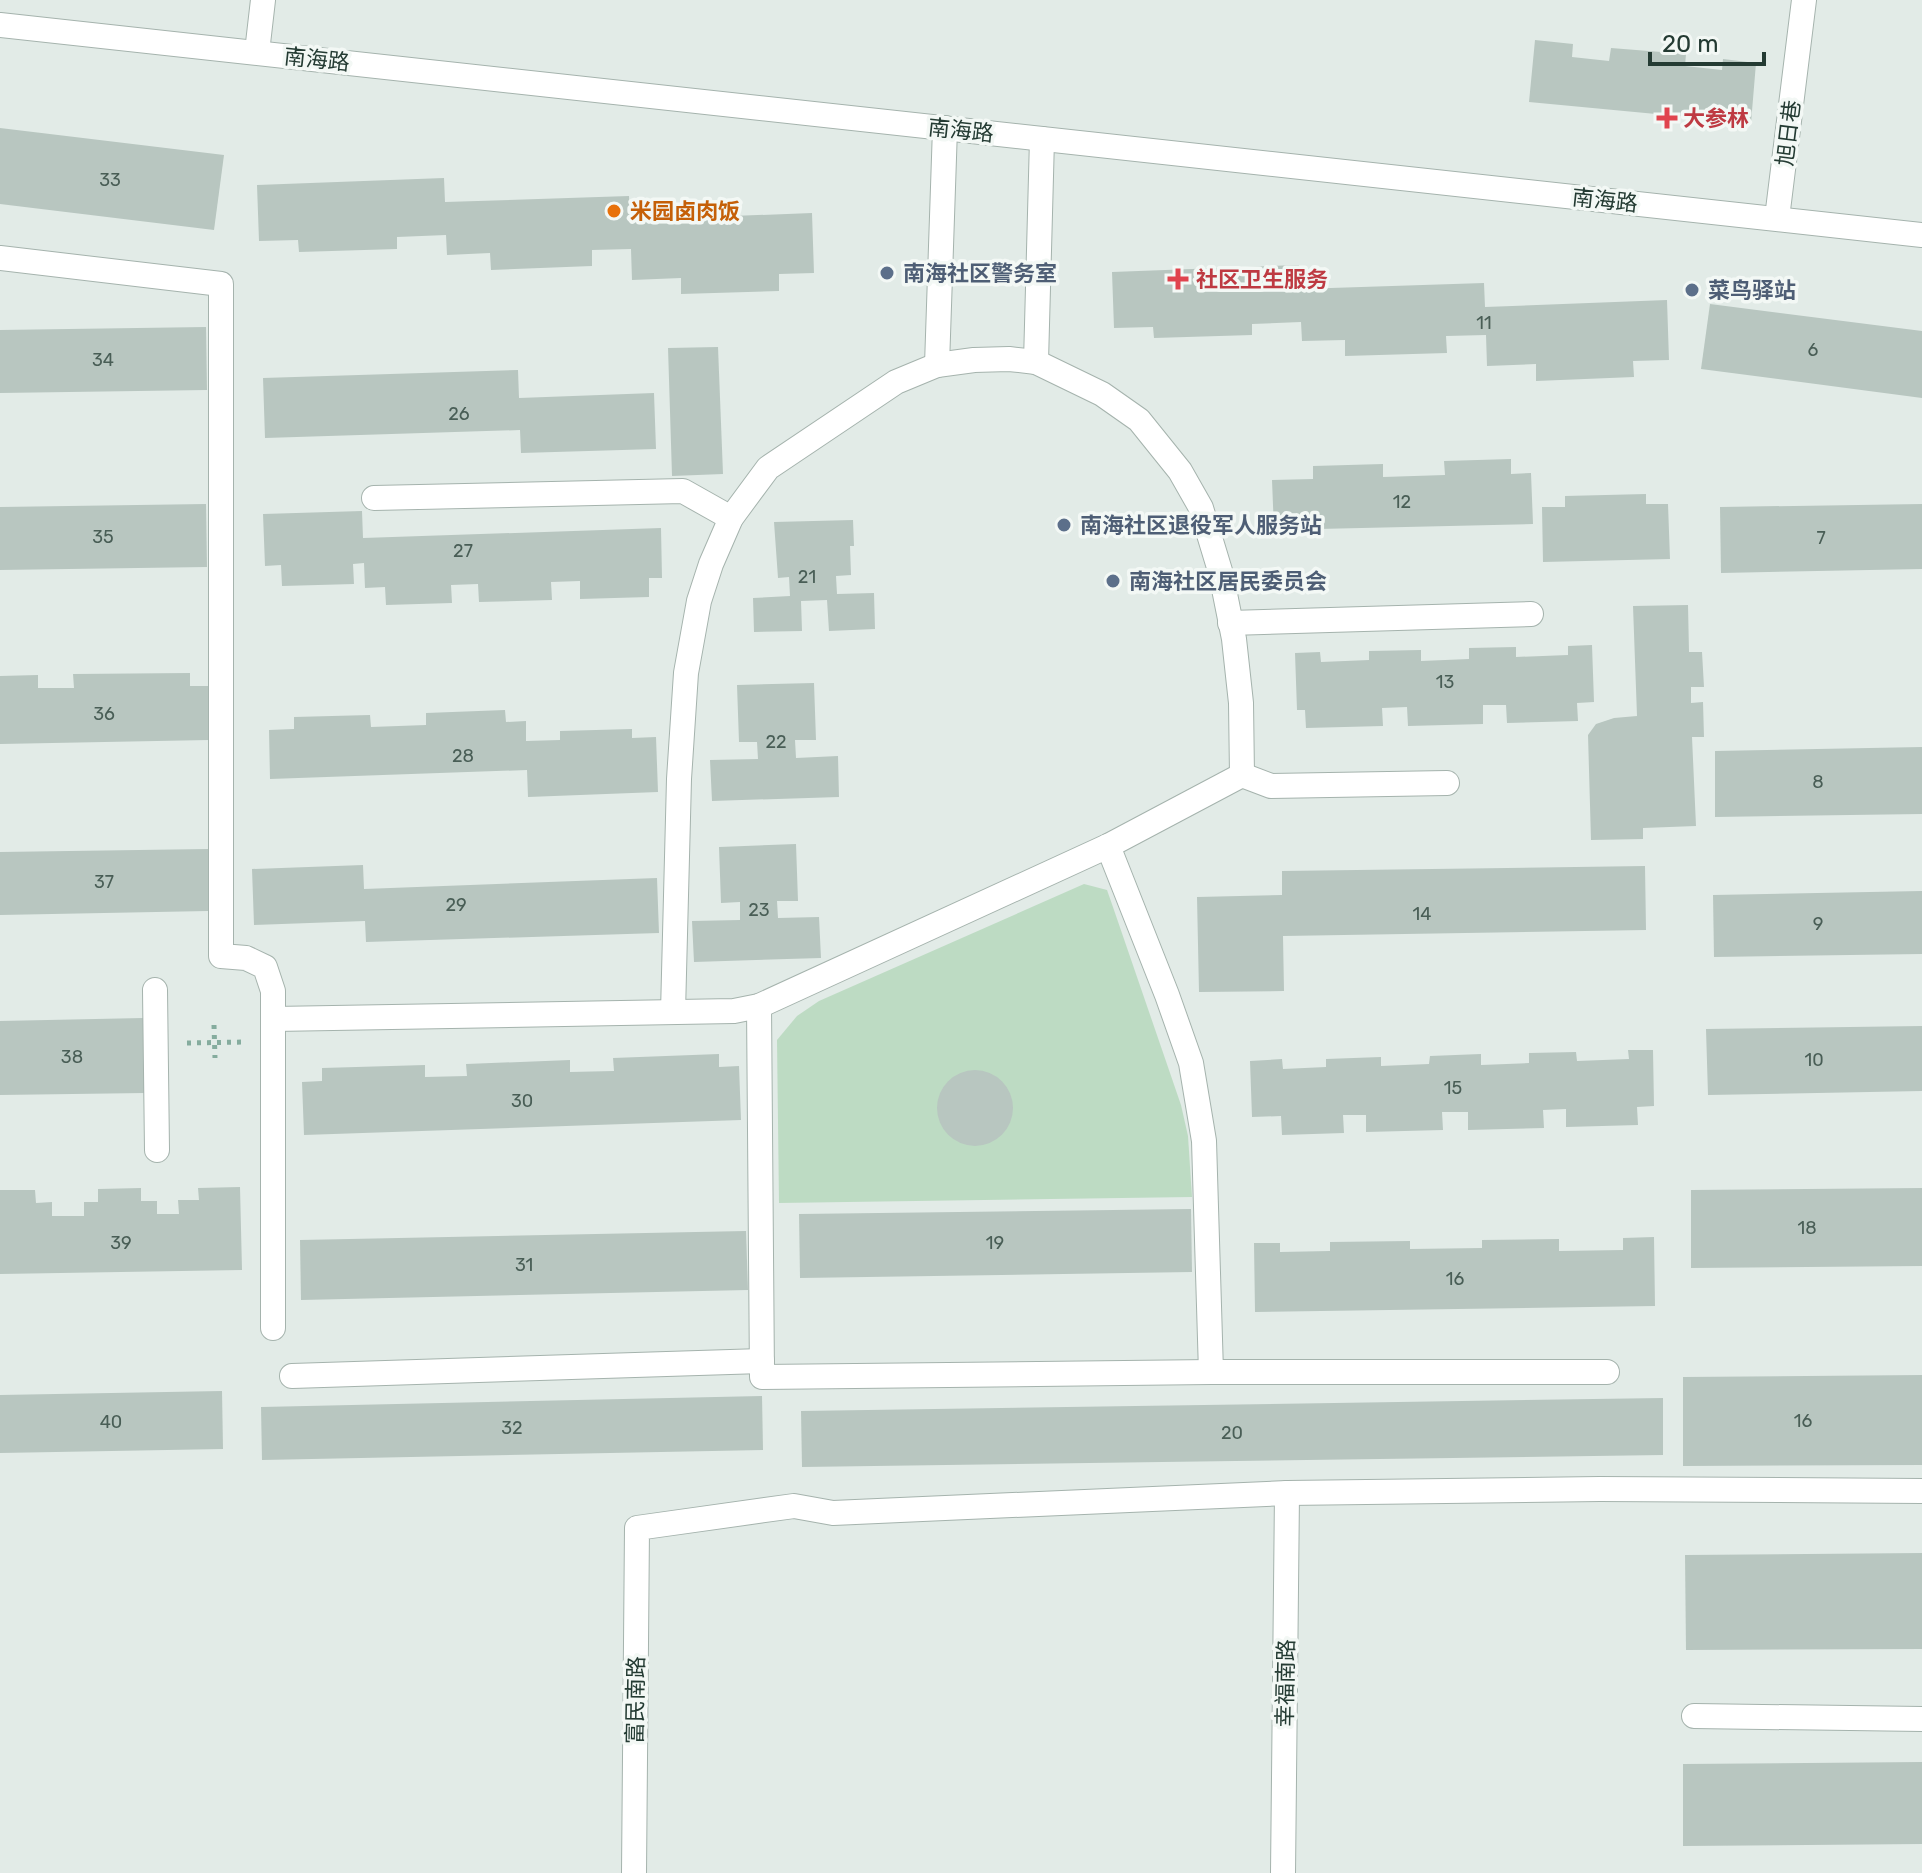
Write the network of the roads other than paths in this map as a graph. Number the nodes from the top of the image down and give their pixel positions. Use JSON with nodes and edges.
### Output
{"nodes":[{"id":1,"x":263,"y":0,"type":"edge"},
{"id":2,"x":1804,"y":0,"type":"edge"},
{"id":3,"x":0,"y":25,"type":"edge"},
{"id":4,"x":257,"y":52,"type":"junction"},
{"id":5,"x":945,"y":128,"type":"junction"},
{"id":6,"x":1042,"y":139,"type":"junction"},
{"id":7,"x":1777,"y":218,"type":"junction"},
{"id":8,"x":1922,"y":235,"type":"edge"},
{"id":9,"x":0,"y":258,"type":"edge"},
{"id":10,"x":1036,"y":362,"type":"junction"},
{"id":11,"x":937,"y":365,"type":"junction"},
{"id":12,"x":374,"y":498,"type":"dead end"},
{"id":13,"x":731,"y":518,"type":"junction"},
{"id":14,"x":1531,"y":614,"type":"dead end"},
{"id":15,"x":1230,"y":623,"type":"junction"},
{"id":16,"x":1242,"y":775,"type":"junction"},
{"id":17,"x":1447,"y":783,"type":"dead end"},
{"id":18,"x":1108,"y":846,"type":"junction"},
{"id":19,"x":155,"y":990,"type":"dead end"},
{"id":20,"x":759,"y":1006,"type":"junction"},
{"id":21,"x":673,"y":1012,"type":"junction"},
{"id":22,"x":274,"y":1030,"type":"junction"},
{"id":23,"x":157,"y":1150,"type":"dead end"},
{"id":24,"x":273,"y":1328,"type":"dead end"},
{"id":25,"x":762,"y":1361,"type":"junction"},
{"id":26,"x":1211,"y":1372,"type":"junction"},
{"id":27,"x":1607,"y":1372,"type":"dead end"},
{"id":28,"x":292,"y":1376,"type":"dead end"},
{"id":29,"x":1922,"y":1491,"type":"edge"},
{"id":30,"x":1287,"y":1493,"type":"junction"},
{"id":31,"x":1694,"y":1716,"type":"dead end"},
{"id":32,"x":1922,"y":1719,"type":"edge"},
{"id":33,"x":634,"y":1873,"type":"edge"},
{"id":34,"x":1283,"y":1873,"type":"edge"}],
"edges":[{"from":1,"to":4,"type":"street"},
{"from":2,"to":7,"type":"street","name":"旭日巷"},
{"from":3,"to":4,"type":"street","name":"南海路"},
{"from":4,"to":5,"type":"street","name":"南海路"},
{"from":5,"to":6,"type":"street","name":"南海路"},
{"from":5,"to":11,"type":"street"},
{"from":6,"to":7,"type":"street","name":"南海路"},
{"from":6,"to":10,"type":"street"},
{"from":7,"to":8,"type":"street","name":"南海路"},
{"from":9,"to":22,"type":"street"},
{"from":10,"to":11,"type":"street"},
{"from":10,"to":15,"type":"street"},
{"from":11,"to":13,"type":"street"},
{"from":12,"to":13,"type":"street"},
{"from":13,"to":21,"type":"street"},
{"from":14,"to":15,"type":"street"},
{"from":15,"to":16,"type":"street"},
{"from":16,"to":17,"type":"street"},
{"from":16,"to":18,"type":"street"},
{"from":18,"to":20,"type":"street"},
{"from":18,"to":26,"type":"street"},
{"from":19,"to":23,"type":"street"},
{"from":20,"to":21,"type":"street"},
{"from":20,"to":25,"type":"street"},
{"from":21,"to":22,"type":"street"},
{"from":22,"to":24,"type":"street"},
{"from":25,"to":26,"type":"street"},
{"from":25,"to":28,"type":"street"},
{"from":26,"to":27,"type":"street"},
{"from":29,"to":30,"type":"street"},
{"from":30,"to":33,"type":"street","name":"富民南路"},
{"from":30,"to":34,"type":"street","name":"幸福南路"},
{"from":31,"to":32,"type":"street"}]}
